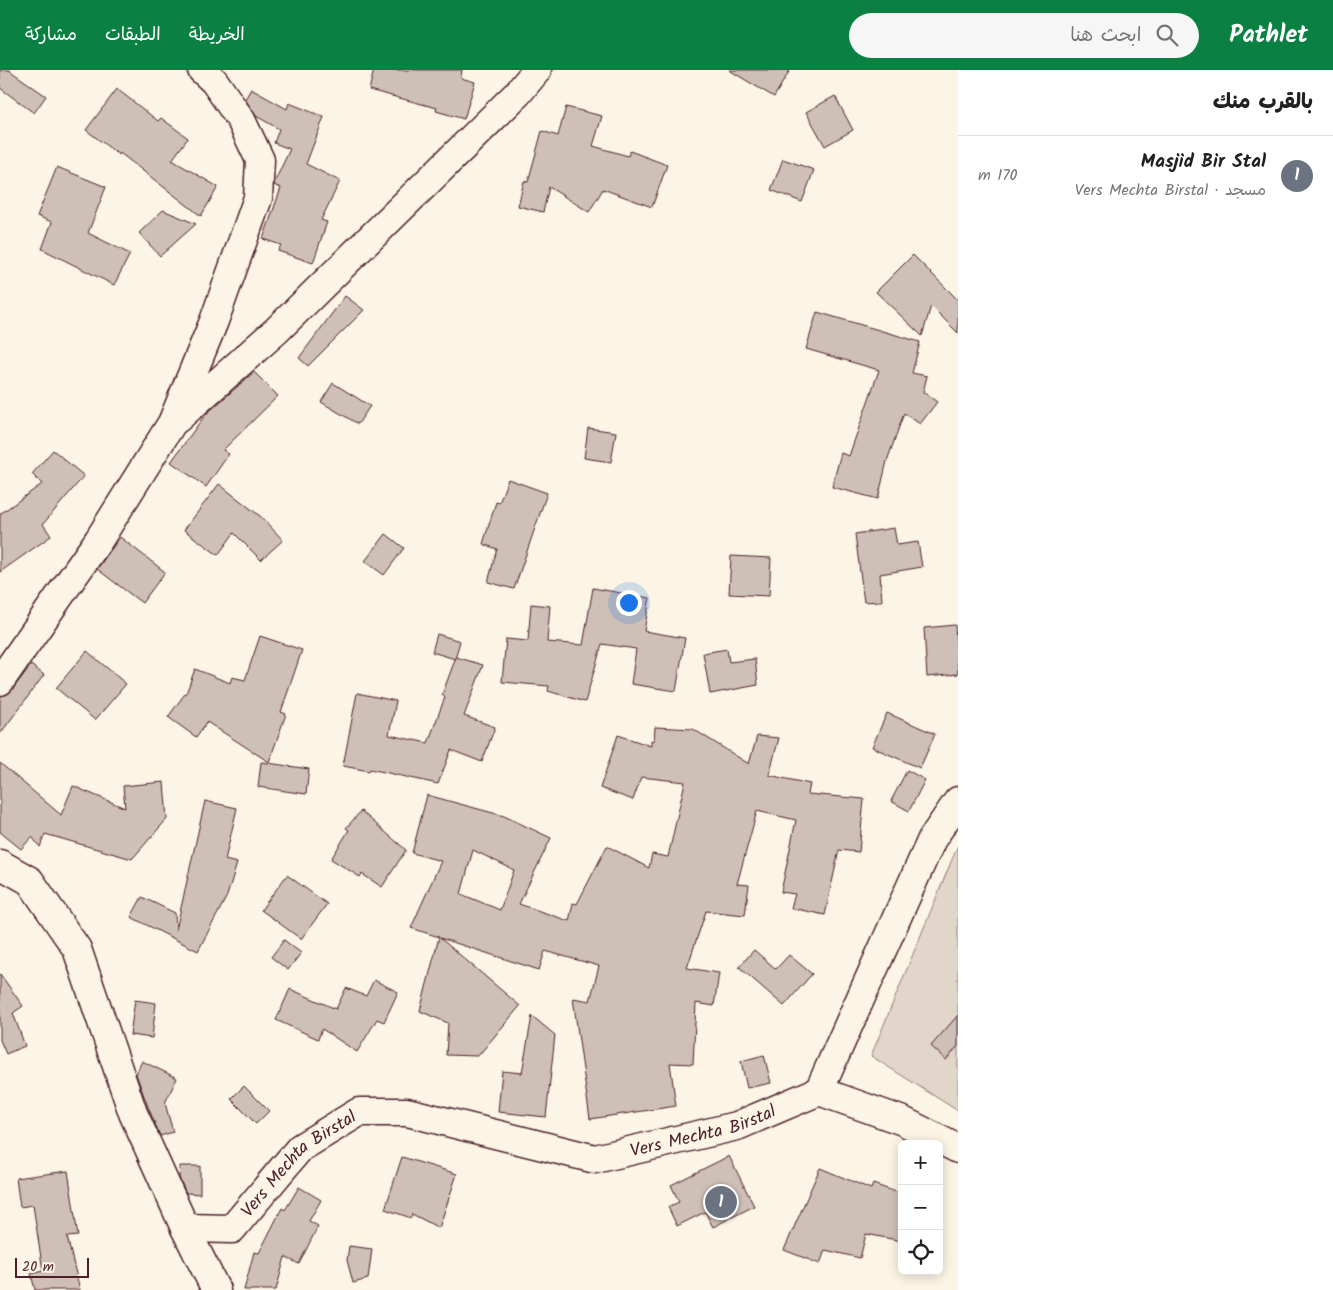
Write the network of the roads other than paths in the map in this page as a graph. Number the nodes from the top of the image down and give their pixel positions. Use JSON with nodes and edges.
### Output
{"nodes":[{"id":1,"x":202,"y":70,"type":"edge"},
{"id":2,"x":537,"y":70,"type":"edge"},
{"id":3,"x":172,"y":423,"type":"junction"},
{"id":4,"x":0,"y":681,"type":"edge"},
{"id":5,"x":958,"y":801,"type":"edge"},
{"id":6,"x":0,"y":864,"type":"edge"},
{"id":7,"x":819,"y":1091,"type":"junction"},
{"id":8,"x":958,"y":1149,"type":"edge"},
{"id":9,"x":185,"y":1228,"type":"junction"},
{"id":10,"x":216,"y":1290,"type":"edge"}],
"edges":[{"from":1,"to":3,"type":"street"},
{"from":2,"to":3,"type":"street"},
{"from":3,"to":4,"type":"street"},
{"from":5,"to":7,"type":"street"},
{"from":6,"to":9,"type":"street"},
{"from":7,"to":8,"type":"street"},
{"from":7,"to":9,"type":"street","name":"Vers Mechta Birstal"},
{"from":9,"to":10,"type":"street"}]}
